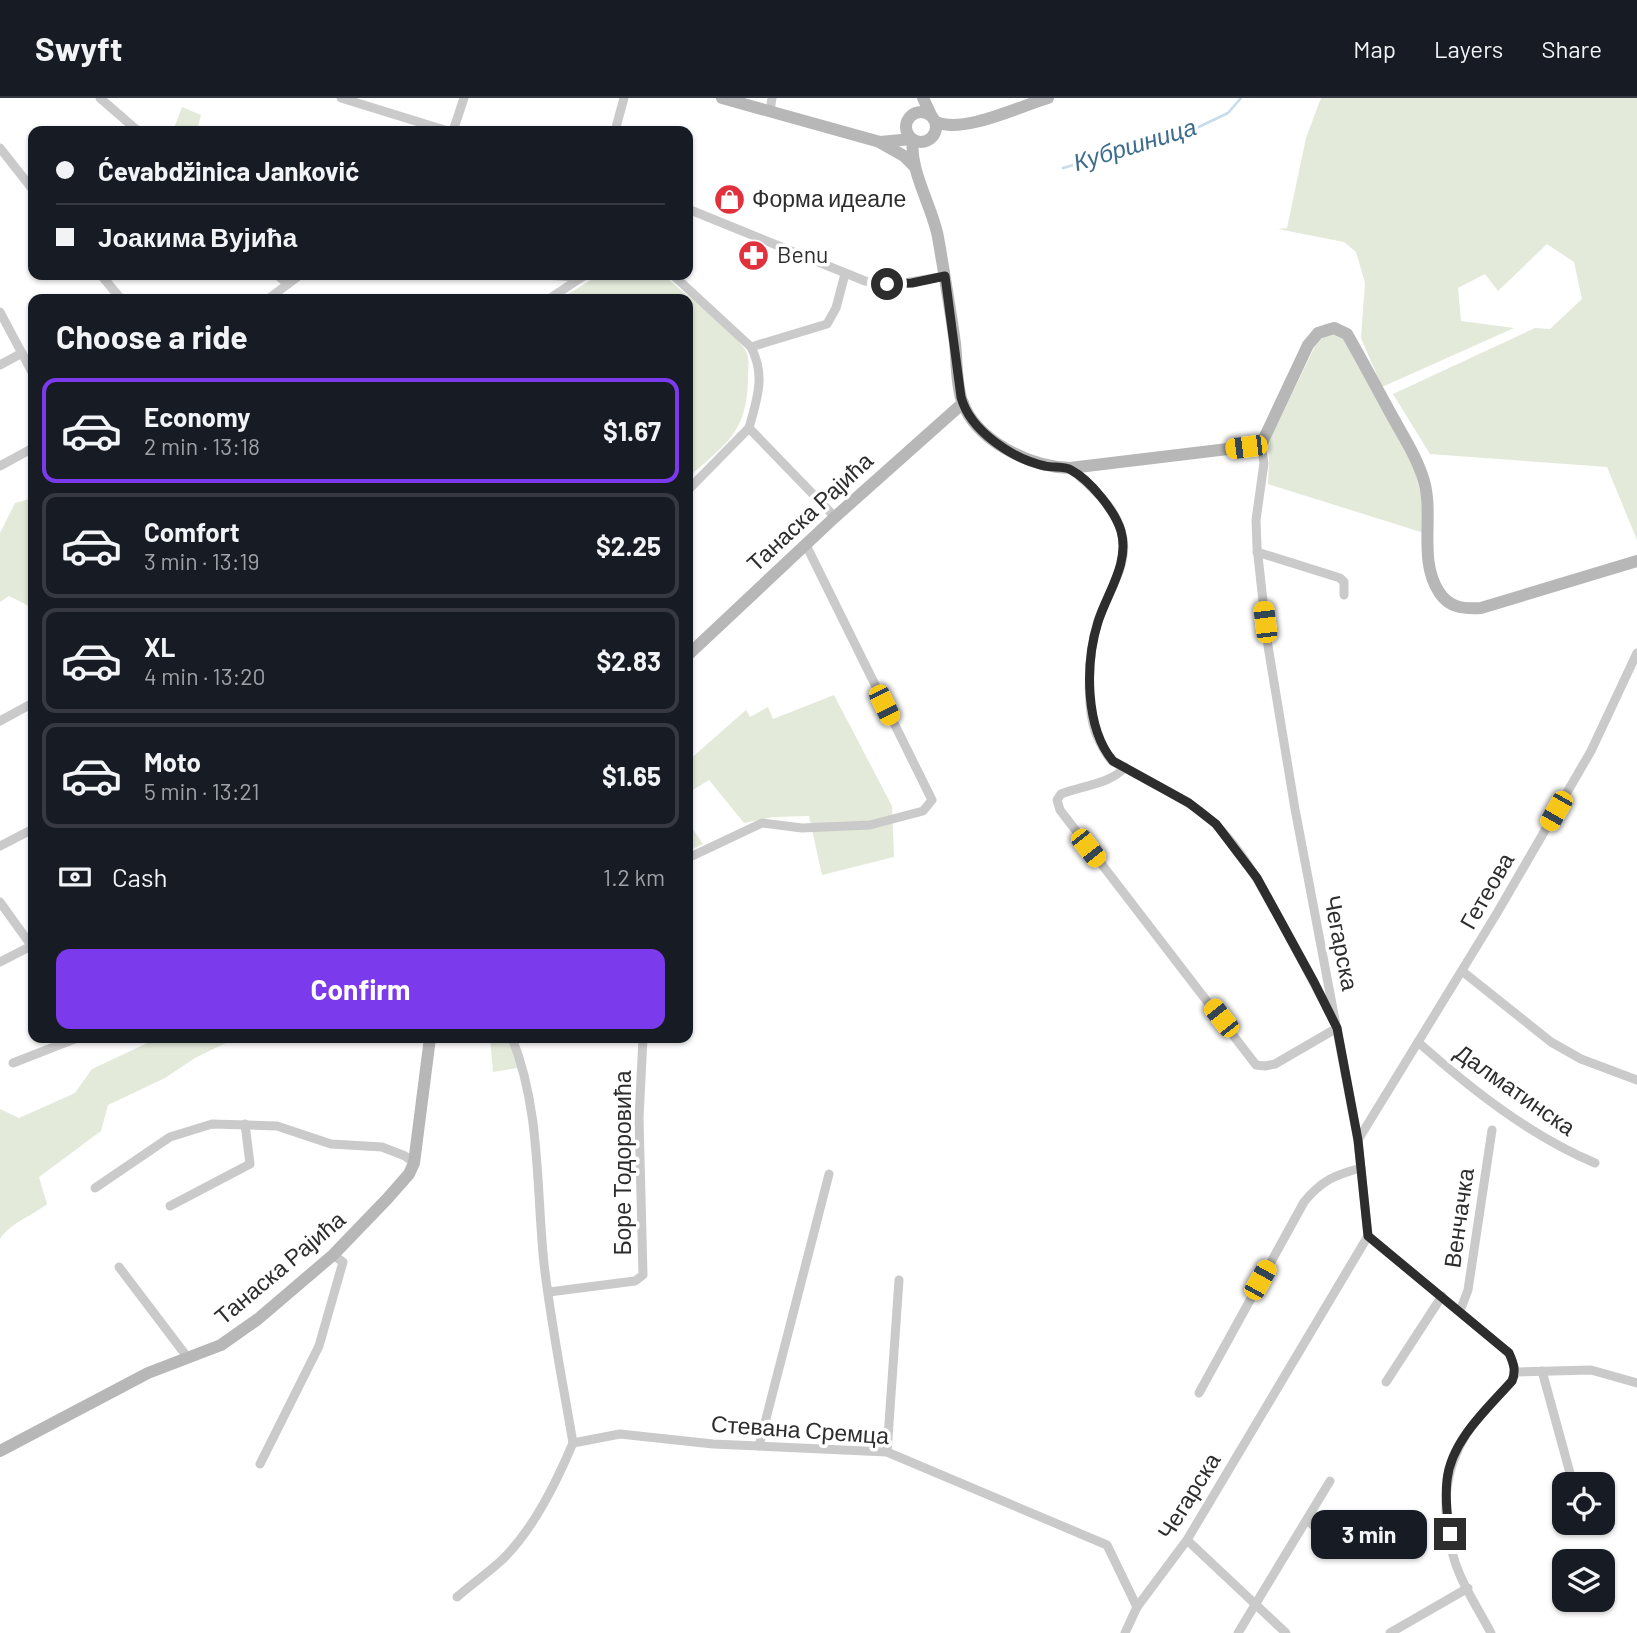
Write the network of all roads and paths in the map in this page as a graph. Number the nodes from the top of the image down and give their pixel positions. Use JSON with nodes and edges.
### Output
{"nodes":[{"id":1,"x":100,"y":98,"type":"edge"},
{"id":2,"x":341,"y":98,"type":"edge"},
{"id":3,"x":464,"y":98,"type":"edge"},
{"id":4,"x":624,"y":98,"type":"edge"},
{"id":5,"x":722,"y":98,"type":"edge"},
{"id":6,"x":772,"y":98,"type":"edge"},
{"id":7,"x":915,"y":98,"type":"edge"},
{"id":8,"x":923,"y":98,"type":"edge"},
{"id":9,"x":1048,"y":98,"type":"edge"},
{"id":10,"x":770,"y":111,"type":"junction"},
{"id":11,"x":934,"y":119,"type":"junction"},
{"id":12,"x":908,"y":122,"type":"junction"},
{"id":13,"x":973,"y":122,"type":"junction"},
{"id":14,"x":132,"y":126,"type":"edge"},
{"id":15,"x":432,"y":126,"type":"edge"},
{"id":16,"x":455,"y":126,"type":"edge"},
{"id":17,"x":616,"y":126,"type":"edge"},
{"id":18,"x":920,"y":140,"type":"junction"},
{"id":19,"x":880,"y":142,"type":"junction"},
{"id":20,"x":0,"y":148,"type":"edge"},
{"id":21,"x":916,"y":169,"type":"junction"},
{"id":22,"x":28,"y":184,"type":"edge"},
{"id":23,"x":693,"y":211,"type":"edge"},
{"id":24,"x":845,"y":274,"type":"junction"},
{"id":25,"x":945,"y":276,"type":"junction"},
{"id":26,"x":105,"y":280,"type":"edge"},
{"id":27,"x":283,"y":280,"type":"edge"},
{"id":28,"x":293,"y":280,"type":"edge"},
{"id":29,"x":577,"y":280,"type":"edge"},
{"id":30,"x":678,"y":280,"type":"edge"},
{"id":31,"x":288,"y":284,"type":"junction"},
{"id":32,"x":117,"y":294,"type":"edge"},
{"id":33,"x":275,"y":294,"type":"edge"},
{"id":34,"x":556,"y":294,"type":"edge"},
{"id":35,"x":0,"y":312,"type":"edge"},
{"id":36,"x":751,"y":347,"type":"junction"},
{"id":37,"x":22,"y":353,"type":"junction"},
{"id":38,"x":28,"y":364,"type":"edge"},
{"id":39,"x":0,"y":365,"type":"edge"},
{"id":40,"x":963,"y":403,"type":"junction"},
{"id":41,"x":749,"y":428,"type":"junction"},
{"id":42,"x":1261,"y":445,"type":"junction"},
{"id":43,"x":28,"y":450,"type":"edge"},
{"id":44,"x":0,"y":466,"type":"edge"},
{"id":45,"x":1070,"y":468,"type":"junction"},
{"id":46,"x":693,"y":485,"type":"edge"},
{"id":47,"x":835,"y":517,"type":"junction"},
{"id":48,"x":806,"y":545,"type":"junction"},
{"id":49,"x":1257,"y":552,"type":"junction"},
{"id":50,"x":1637,"y":561,"type":"edge"},
{"id":51,"x":1344,"y":595,"type":"dead end"},
{"id":52,"x":693,"y":649,"type":"edge"},
{"id":53,"x":1637,"y":653,"type":"edge"},
{"id":54,"x":28,"y":706,"type":"edge"},
{"id":55,"x":0,"y":721,"type":"edge"},
{"id":56,"x":1125,"y":767,"type":"junction"},
{"id":57,"x":28,"y":832,"type":"edge"},
{"id":58,"x":0,"y":846,"type":"edge"},
{"id":59,"x":693,"y":856,"type":"edge"},
{"id":60,"x":0,"y":902,"type":"edge"},
{"id":61,"x":28,"y":939,"type":"edge"},
{"id":62,"x":28,"y":948,"type":"edge"},
{"id":63,"x":0,"y":962,"type":"edge"},
{"id":64,"x":1462,"y":971,"type":"junction"},
{"id":65,"x":1337,"y":1028,"type":"junction"},
{"id":66,"x":1418,"y":1042,"type":"junction"},
{"id":67,"x":64,"y":1043,"type":"edge"},
{"id":68,"x":429,"y":1043,"type":"edge"},
{"id":69,"x":514,"y":1043,"type":"edge"},
{"id":70,"x":643,"y":1043,"type":"edge"},
{"id":71,"x":13,"y":1063,"type":"dead end"},
{"id":72,"x":1637,"y":1080,"type":"edge"},
{"id":73,"x":244,"y":1124,"type":"junction"},
{"id":74,"x":1492,"y":1130,"type":"dead end"},
{"id":75,"x":1358,"y":1140,"type":"junction"},
{"id":76,"x":414,"y":1163,"type":"junction"},
{"id":77,"x":1595,"y":1163,"type":"dead end"},
{"id":78,"x":1361,"y":1168,"type":"junction"},
{"id":79,"x":829,"y":1174,"type":"dead end"},
{"id":80,"x":95,"y":1188,"type":"dead end"},
{"id":81,"x":170,"y":1206,"type":"dead end"},
{"id":82,"x":1368,"y":1236,"type":"junction"},
{"id":83,"x":333,"y":1255,"type":"junction"},
{"id":84,"x":119,"y":1267,"type":"dead end"},
{"id":85,"x":898,"y":1280,"type":"dead end"},
{"id":86,"x":549,"y":1292,"type":"junction"},
{"id":87,"x":1441,"y":1296,"type":"junction"},
{"id":88,"x":1460,"y":1311,"type":"junction"},
{"id":89,"x":188,"y":1358,"type":"junction"},
{"id":90,"x":1542,"y":1371,"type":"junction"},
{"id":91,"x":1516,"y":1372,"type":"junction"},
{"id":92,"x":1386,"y":1382,"type":"dead end"},
{"id":93,"x":1637,"y":1383,"type":"edge"},
{"id":94,"x":1199,"y":1393,"type":"dead end"},
{"id":95,"x":573,"y":1443,"type":"junction"},
{"id":96,"x":759,"y":1446,"type":"junction"},
{"id":97,"x":0,"y":1451,"type":"edge"},
{"id":98,"x":887,"y":1452,"type":"junction"},
{"id":99,"x":260,"y":1464,"type":"dead end"},
{"id":100,"x":1570,"y":1472,"type":"edge"},
{"id":101,"x":1330,"y":1482,"type":"dead end"},
{"id":102,"x":1307,"y":1520,"type":"junction"},
{"id":103,"x":1186,"y":1540,"type":"junction"},
{"id":104,"x":1346,"y":1553,"type":"dead end"},
{"id":105,"x":1468,"y":1588,"type":"junction"},
{"id":106,"x":457,"y":1597,"type":"dead end"},
{"id":107,"x":1255,"y":1605,"type":"junction"},
{"id":108,"x":1138,"y":1607,"type":"junction"},
{"id":109,"x":1125,"y":1633,"type":"edge"},
{"id":110,"x":1238,"y":1633,"type":"edge"},
{"id":111,"x":1286,"y":1633,"type":"edge"},
{"id":112,"x":1390,"y":1633,"type":"edge"},
{"id":113,"x":1491,"y":1633,"type":"edge"}],
"edges":[{"from":1,"to":14,"type":"street"},
{"from":2,"to":15,"type":"street"},
{"from":3,"to":16,"type":"street"},
{"from":4,"to":17,"type":"street"},
{"from":5,"to":10,"type":"street"},
{"from":6,"to":10,"type":"street"},
{"from":7,"to":12,"type":"street"},
{"from":8,"to":11,"type":"street"},
{"from":9,"to":13,"type":"street"},
{"from":10,"to":19,"type":"street"},
{"from":11,"to":12,"type":"street"},
{"from":11,"to":13,"type":"street"},
{"from":11,"to":18,"type":"street"},
{"from":12,"to":18,"type":"street"},
{"from":12,"to":19,"type":"street"},
{"from":13,"to":18,"type":"street"},
{"from":18,"to":19,"type":"street"},
{"from":18,"to":21,"type":"street"},
{"from":19,"to":21,"type":"street"},
{"from":20,"to":22,"type":"street"},
{"from":21,"to":25,"type":"street"},
{"from":23,"to":24,"type":"street"},
{"from":24,"to":25,"type":"street"},
{"from":24,"to":36,"type":"street"},
{"from":25,"to":40,"type":"street"},
{"from":26,"to":32,"type":"street"},
{"from":27,"to":31,"type":"street"},
{"from":28,"to":31,"type":"street"},
{"from":29,"to":34,"type":"street"},
{"from":30,"to":36,"type":"street"},
{"from":31,"to":33,"type":"street"},
{"from":35,"to":37,"type":"street"},
{"from":36,"to":41,"type":"street"},
{"from":37,"to":38,"type":"street"},
{"from":37,"to":39,"type":"street"},
{"from":40,"to":45,"type":"street"},
{"from":40,"to":47,"type":"street","name":"Танаска Рајића"},
{"from":41,"to":46,"type":"street"},
{"from":41,"to":47,"type":"street"},
{"from":42,"to":45,"type":"street"},
{"from":42,"to":49,"type":"street","name":"Чегарска"},
{"from":42,"to":50,"type":"street"},
{"from":43,"to":44,"type":"street"},
{"from":45,"to":56,"type":"street"},
{"from":47,"to":48,"type":"street","name":"Танаска Рајића"},
{"from":48,"to":52,"type":"street","name":"Танаска Рајића"},
{"from":48,"to":59,"type":"street"},
{"from":49,"to":51,"type":"street"},
{"from":49,"to":65,"type":"street","name":"Чегарска"},
{"from":53,"to":64,"type":"street","name":"Гетеова"},
{"from":54,"to":55,"type":"street"},
{"from":56,"to":65,"type":"street"},
{"from":56,"to":65,"type":"street"},
{"from":57,"to":58,"type":"street"},
{"from":60,"to":61,"type":"street"},
{"from":62,"to":63,"type":"street"},
{"from":64,"to":66,"type":"street","name":"Гетеова"},
{"from":64,"to":72,"type":"street"},
{"from":65,"to":75,"type":"street","name":"Чегарска"},
{"from":66,"to":75,"type":"street","name":"Гетеова"},
{"from":66,"to":77,"type":"street","name":"Далматинска"},
{"from":67,"to":71,"type":"street"},
{"from":68,"to":76,"type":"street","name":"Танаска Рајића"},
{"from":69,"to":86,"type":"street"},
{"from":70,"to":86,"type":"street","name":"Боре Тодоровића"},
{"from":73,"to":76,"type":"street"},
{"from":73,"to":80,"type":"street"},
{"from":73,"to":81,"type":"street"},
{"from":74,"to":88,"type":"street","name":"Венчачка"},
{"from":75,"to":78,"type":"street","name":"Чегарска"},
{"from":76,"to":83,"type":"street","name":"Танаска Рајића"},
{"from":78,"to":82,"type":"street","name":"Чегарска"},
{"from":78,"to":94,"type":"street"},
{"from":79,"to":96,"type":"street"},
{"from":82,"to":87,"type":"street"},
{"from":82,"to":103,"type":"street","name":"Чегарска"},
{"from":83,"to":89,"type":"street","name":"Танаска Рајића"},
{"from":83,"to":99,"type":"street"},
{"from":84,"to":89,"type":"street"},
{"from":85,"to":98,"type":"street"},
{"from":86,"to":95,"type":"street"},
{"from":87,"to":88,"type":"street"},
{"from":87,"to":92,"type":"street","name":"Венчачка"},
{"from":88,"to":91,"type":"street"},
{"from":89,"to":97,"type":"street","name":"Танаска Рајића"},
{"from":90,"to":91,"type":"street"},
{"from":90,"to":93,"type":"street"},
{"from":90,"to":100,"type":"street"},
{"from":91,"to":105,"type":"street"},
{"from":95,"to":96,"type":"street","name":"Стевана Сремца"},
{"from":95,"to":106,"type":"street"},
{"from":96,"to":98,"type":"street","name":"Стевана Сремца"},
{"from":98,"to":108,"type":"street","name":"Стевана Сремца"},
{"from":101,"to":102,"type":"street"},
{"from":102,"to":104,"type":"street"},
{"from":102,"to":107,"type":"street"},
{"from":103,"to":107,"type":"street"},
{"from":103,"to":108,"type":"street","name":"Чегарска"},
{"from":105,"to":112,"type":"street"},
{"from":105,"to":113,"type":"street"},
{"from":107,"to":110,"type":"street"},
{"from":107,"to":111,"type":"street"},
{"from":108,"to":109,"type":"street","name":"Чегарска"}]}
